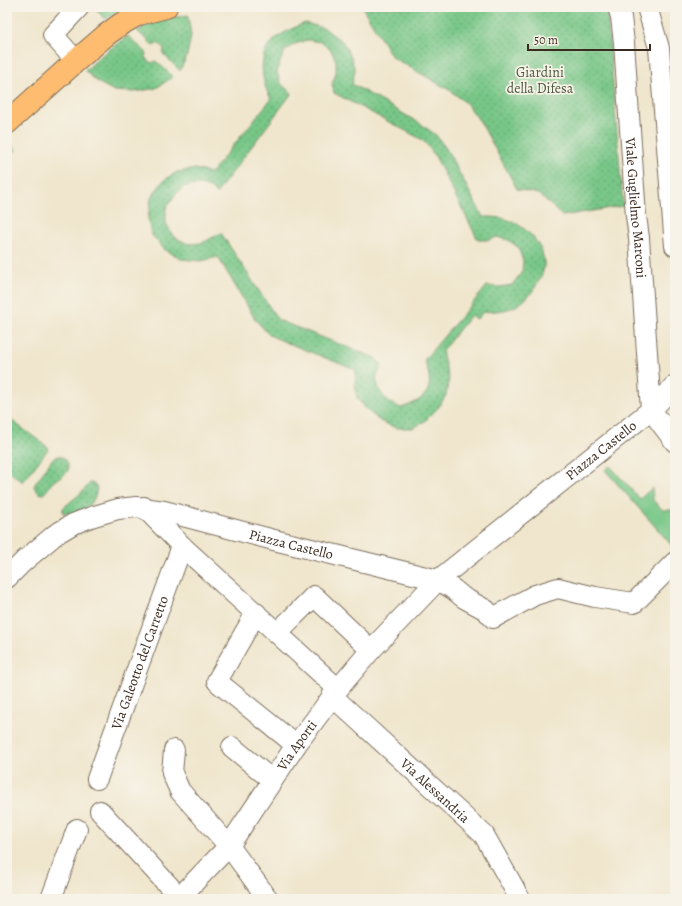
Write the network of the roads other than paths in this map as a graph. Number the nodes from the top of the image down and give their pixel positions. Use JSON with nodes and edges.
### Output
{"nodes":[{"id":1,"x":79,"y":7,"type":"edge"},
{"id":2,"x":166,"y":7,"type":"edge"},
{"id":3,"x":618,"y":7,"type":"edge"},
{"id":4,"x":647,"y":7,"type":"edge"},
{"id":5,"x":76,"y":61,"type":"junction"},
{"id":6,"x":7,"y":123,"type":"edge"},
{"id":7,"x":675,"y":246,"type":"edge"},
{"id":8,"x":675,"y":385,"type":"edge"},
{"id":9,"x":651,"y":410,"type":"junction"},
{"id":10,"x":675,"y":442,"type":"edge"},
{"id":11,"x":144,"y":508,"type":"junction"},
{"id":12,"x":182,"y":546,"type":"junction"},
{"id":13,"x":675,"y":562,"type":"edge"},
{"id":14,"x":7,"y":578,"type":"edge"},
{"id":15,"x":438,"y":580,"type":"junction"},
{"id":16,"x":256,"y":613,"type":"junction"},
{"id":17,"x":277,"y":633,"type":"junction"},
{"id":18,"x":371,"y":650,"type":"junction"},
{"id":19,"x":335,"y":693,"type":"junction"},
{"id":20,"x":296,"y":745,"type":"junction"},
{"id":21,"x":232,"y":747,"type":"dead end"},
{"id":22,"x":174,"y":750,"type":"dead end"},
{"id":23,"x":98,"y":779,"type":"dead end"},
{"id":24,"x":272,"y":780,"type":"junction"},
{"id":25,"x":100,"y":812,"type":"dead end"},
{"id":26,"x":77,"y":829,"type":"dead end"},
{"id":27,"x":228,"y":846,"type":"junction"},
{"id":28,"x":51,"y":899,"type":"edge"},
{"id":29,"x":180,"y":899,"type":"edge"},
{"id":30,"x":268,"y":899,"type":"edge"},
{"id":31,"x":519,"y":899,"type":"edge"}],
"edges":[{"from":1,"to":5,"type":"street"},
{"from":2,"to":5,"type":"main road"},
{"from":3,"to":9,"type":"street","name":"Viale Guglielmo Marconi"},
{"from":4,"to":7,"type":"street"},
{"from":5,"to":6,"type":"main road"},
{"from":8,"to":9,"type":"street","name":"Piazza Castello"},
{"from":9,"to":10,"type":"street"},
{"from":9,"to":15,"type":"street","name":"Piazza Castello"},
{"from":11,"to":12,"type":"street"},
{"from":11,"to":14,"type":"street","name":"Piazza Castello"},
{"from":11,"to":15,"type":"street","name":"Piazza Castello"},
{"from":12,"to":16,"type":"street","name":"Via Alessandria"},
{"from":12,"to":23,"type":"street","name":"Via Galeotto del Carretto"},
{"from":13,"to":15,"type":"street","name":"Piazza Castello"},
{"from":15,"to":18,"type":"street","name":"Piazza Castello"},
{"from":16,"to":17,"type":"street","name":"Via Alessandria"},
{"from":16,"to":20,"type":"street"},
{"from":17,"to":18,"type":"street"},
{"from":17,"to":19,"type":"street","name":"Via Alessandria"},
{"from":18,"to":19,"type":"street","name":"Via Aporti"},
{"from":19,"to":20,"type":"street","name":"Via Aporti"},
{"from":19,"to":31,"type":"street","name":"Via Alessandria"},
{"from":20,"to":24,"type":"street","name":"Via Aporti"},
{"from":21,"to":24,"type":"street"},
{"from":22,"to":27,"type":"street"},
{"from":24,"to":27,"type":"street","name":"Via Aporti"},
{"from":25,"to":29,"type":"street"},
{"from":26,"to":28,"type":"street"},
{"from":27,"to":29,"type":"street","name":"Via Aporti"},
{"from":27,"to":30,"type":"street"}]}
